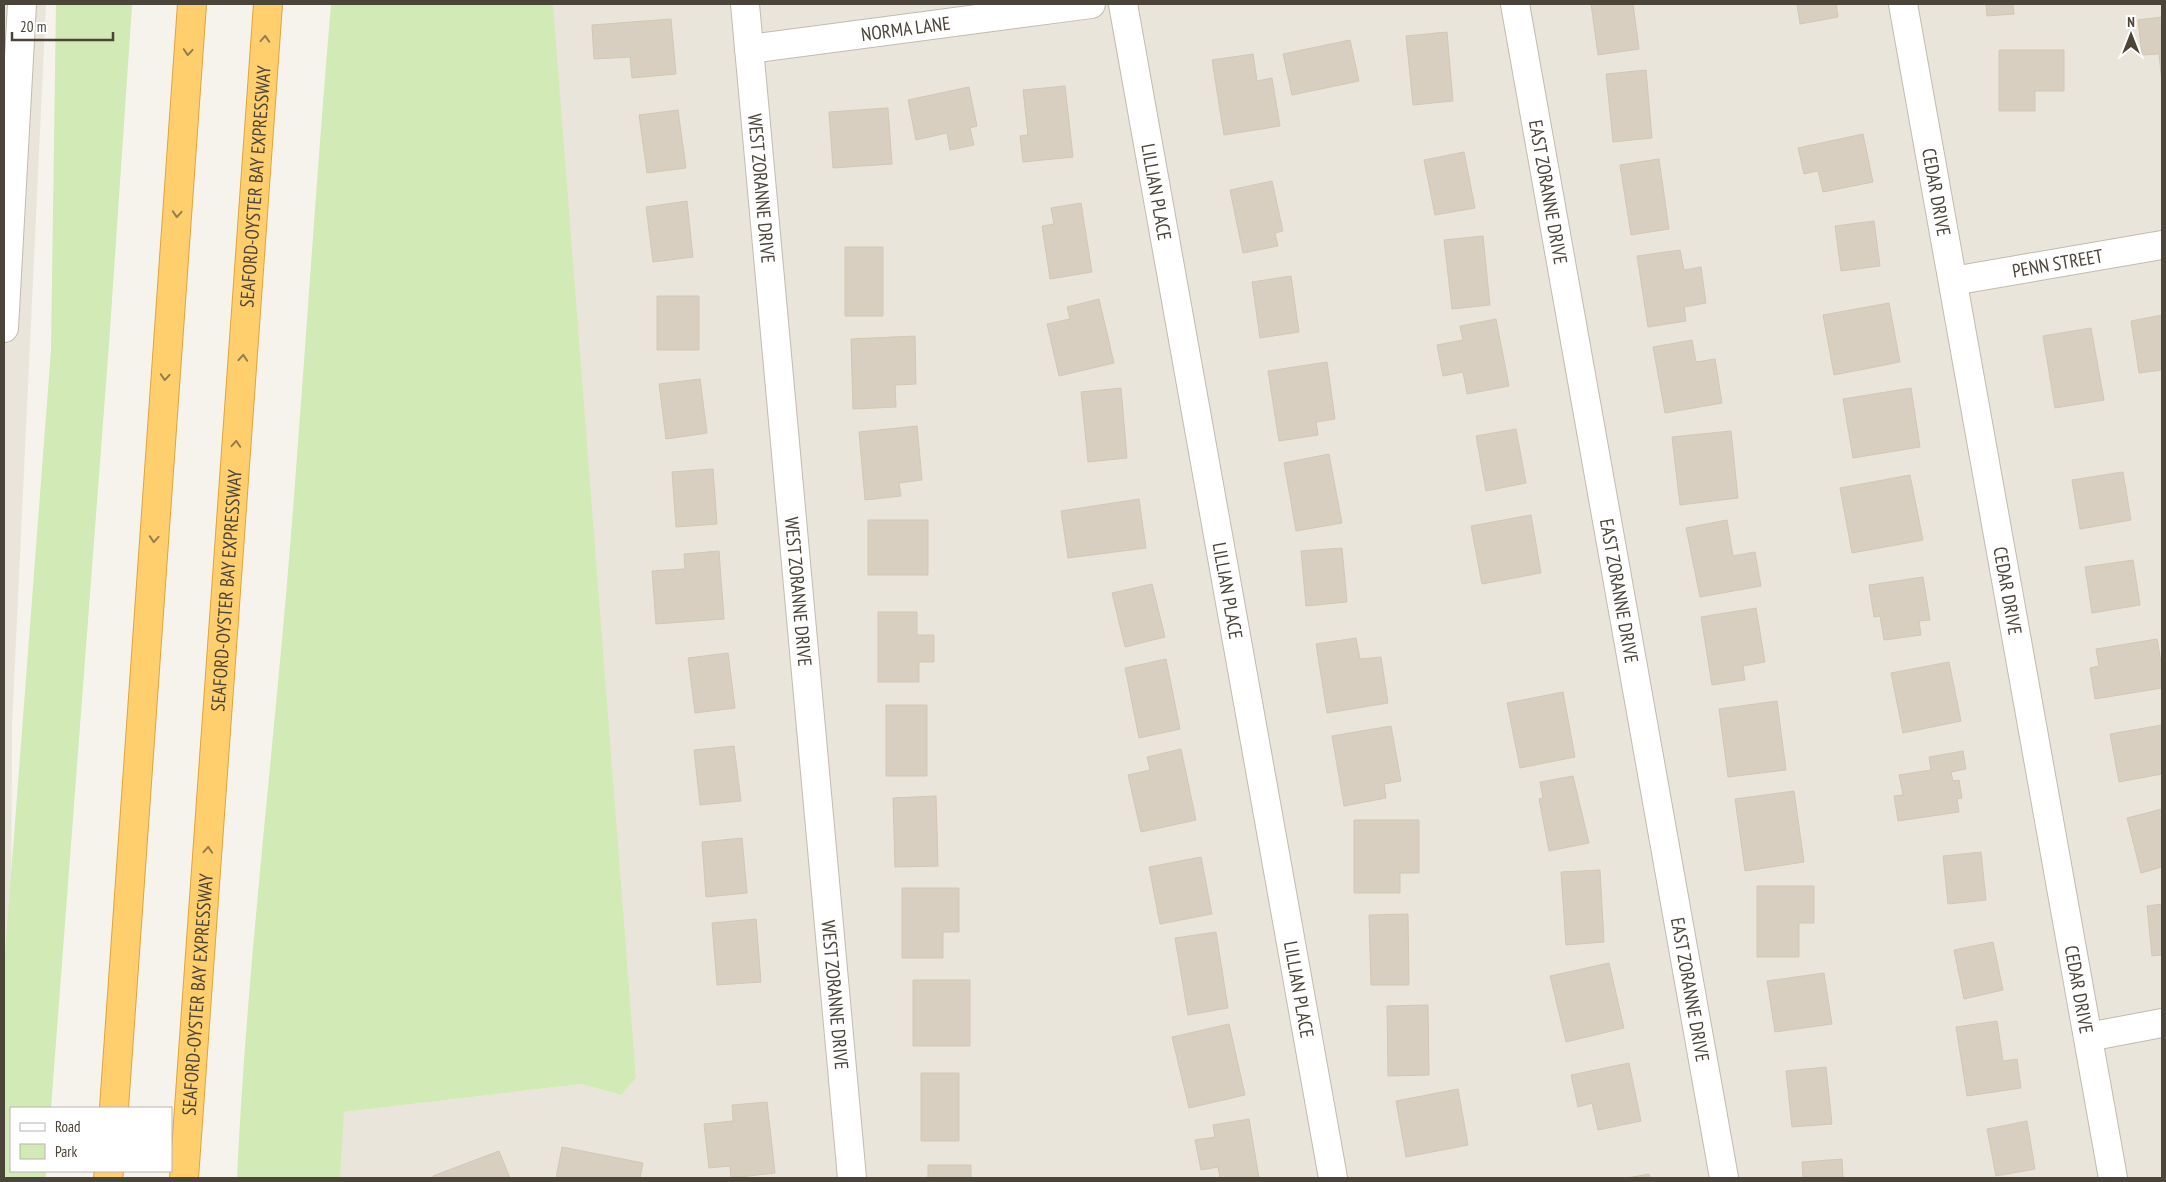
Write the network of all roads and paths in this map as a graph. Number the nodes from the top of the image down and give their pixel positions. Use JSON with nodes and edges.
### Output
{"nodes":[{"id":1,"x":22,"y":4,"type":"edge"},
{"id":2,"x":192,"y":4,"type":"edge"},
{"id":3,"x":268,"y":4,"type":"edge"},
{"id":4,"x":745,"y":4,"type":"edge"},
{"id":5,"x":1091,"y":4,"type":"edge"},
{"id":6,"x":1124,"y":4,"type":"edge"},
{"id":7,"x":1515,"y":4,"type":"edge"},
{"id":8,"x":1903,"y":4,"type":"edge"},
{"id":9,"x":749,"y":49,"type":"junction"},
{"id":10,"x":2162,"y":245,"type":"edge"},
{"id":11,"x":1953,"y":281,"type":"junction"},
{"id":12,"x":4,"y":328,"type":"edge"},
{"id":13,"x":2162,"y":1024,"type":"edge"},
{"id":14,"x":2088,"y":1037,"type":"junction"},
{"id":15,"x":114,"y":1107,"type":"edge"},
{"id":16,"x":184,"y":1178,"type":"edge"},
{"id":17,"x":852,"y":1178,"type":"edge"},
{"id":18,"x":1333,"y":1178,"type":"edge"},
{"id":19,"x":1724,"y":1178,"type":"edge"},
{"id":20,"x":2113,"y":1178,"type":"edge"}],
"edges":[{"from":1,"to":12,"type":"street"},
{"from":2,"to":15,"type":"highway","one_way":true},
{"from":16,"to":3,"type":"highway","name":"SEAFORD-OYSTER BAY EXPRESSWAY","one_way":true},
{"from":4,"to":9,"type":"street","name":"WEST ZORANNE DRIVE"},
{"from":5,"to":9,"type":"street","name":"NORMA LANE"},
{"from":6,"to":18,"type":"street","name":"LILLIAN PLACE"},
{"from":7,"to":19,"type":"street","name":"EAST ZORANNE DRIVE"},
{"from":8,"to":11,"type":"street","name":"CEDAR DRIVE"},
{"from":9,"to":17,"type":"street","name":"WEST ZORANNE DRIVE"},
{"from":10,"to":11,"type":"street","name":"PENN STREET"},
{"from":11,"to":14,"type":"street","name":"CEDAR DRIVE"},
{"from":13,"to":14,"type":"street"},
{"from":14,"to":20,"type":"street","name":"CEDAR DRIVE"}]}
